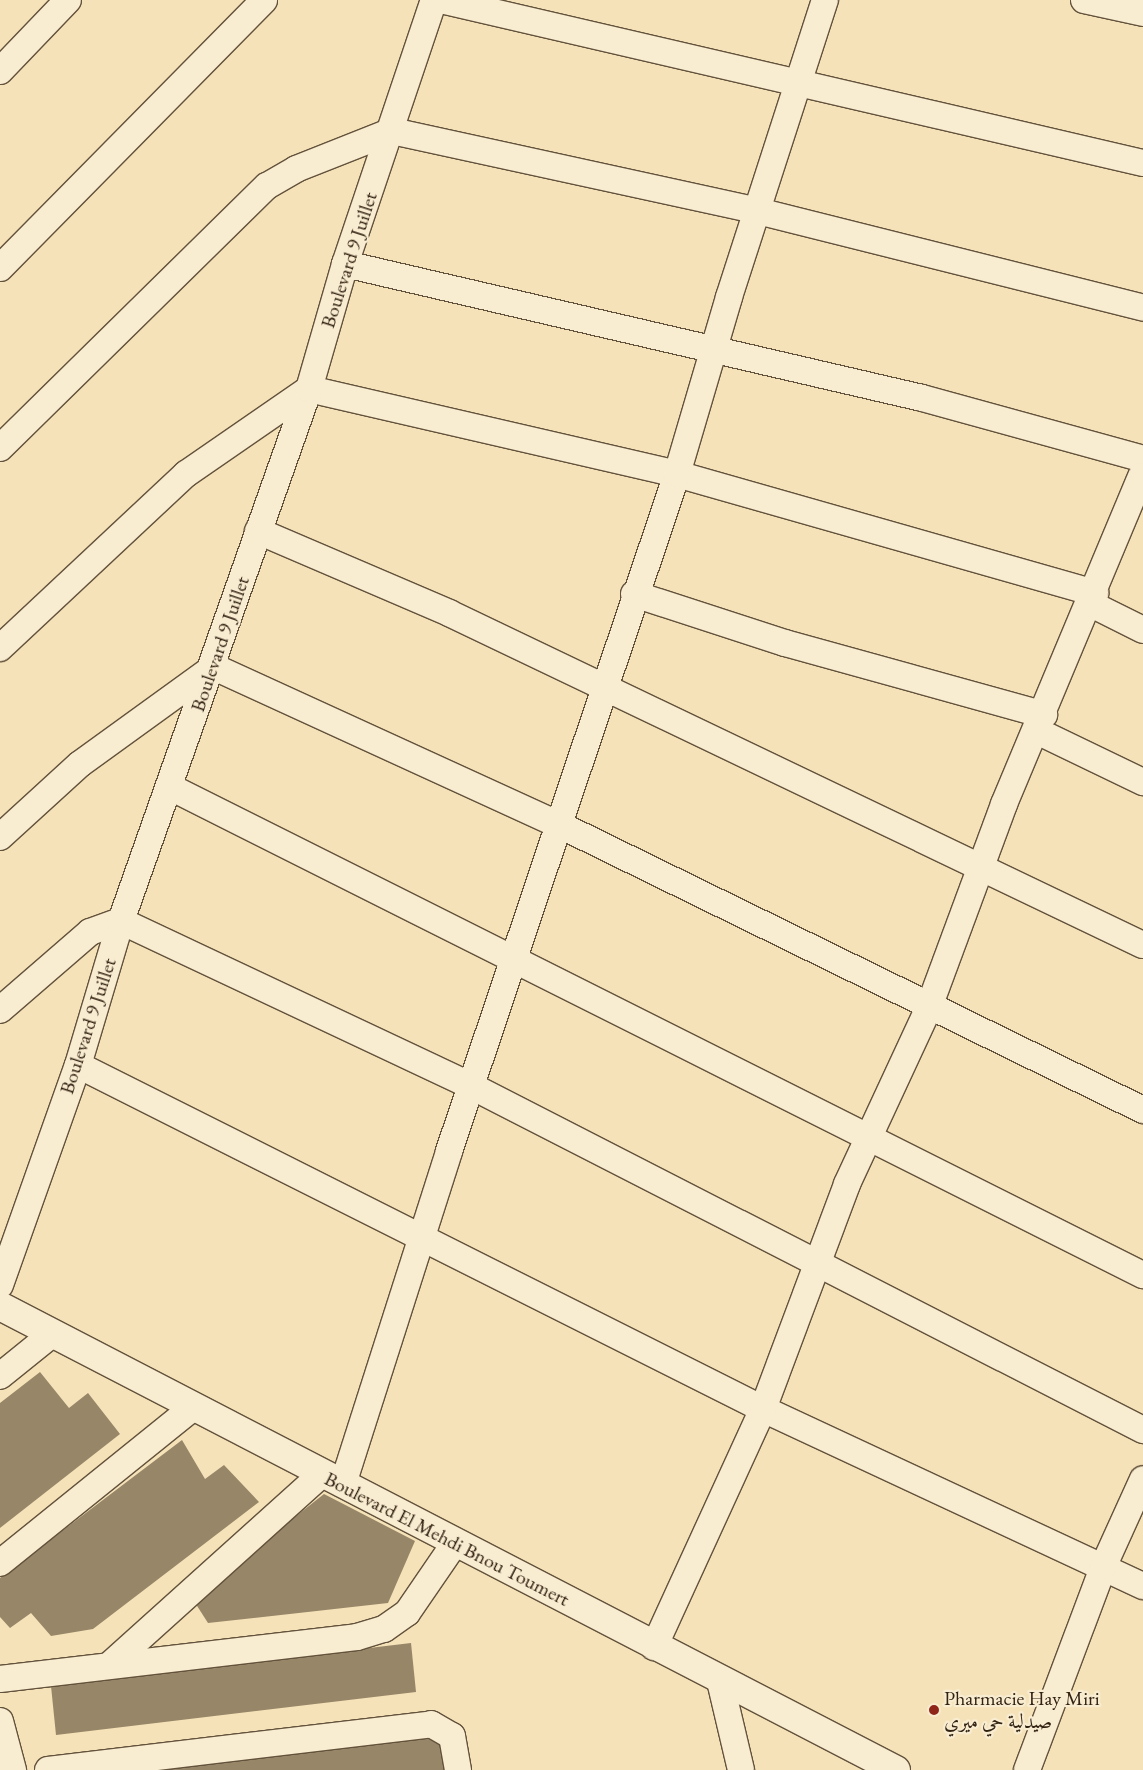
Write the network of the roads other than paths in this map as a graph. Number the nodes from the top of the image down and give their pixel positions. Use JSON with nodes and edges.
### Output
{"nodes":[{"id":1,"x":68,"y":0,"type":"edge"},
{"id":2,"x":264,"y":0,"type":"edge"},
{"id":3,"x":434,"y":0,"type":"edge"},
{"id":4,"x":441,"y":0,"type":"edge"},
{"id":5,"x":825,"y":0,"type":"edge"},
{"id":6,"x":1084,"y":0,"type":"edge"},
{"id":7,"x":1143,"y":12,"type":"edge"},
{"id":8,"x":0,"y":71,"type":"edge"},
{"id":9,"x":800,"y":83,"type":"junction"},
{"id":10,"x":392,"y":131,"type":"junction"},
{"id":11,"x":1143,"y":163,"type":"edge"},
{"id":12,"x":758,"y":211,"type":"junction"},
{"id":13,"x":345,"y":264,"type":"junction"},
{"id":14,"x":0,"y":268,"type":"edge"},
{"id":15,"x":1143,"y":308,"type":"edge"},
{"id":16,"x":715,"y":349,"type":"junction"},
{"id":17,"x":309,"y":389,"type":"junction"},
{"id":18,"x":0,"y":448,"type":"edge"},
{"id":19,"x":1142,"y":470,"type":"edge"},
{"id":20,"x":677,"y":474,"type":"junction"},
{"id":21,"x":258,"y":531,"type":"junction"},
{"id":22,"x":634,"y":594,"type":"junction"},
{"id":23,"x":1093,"y":598,"type":"junction"},
{"id":24,"x":1143,"y":630,"type":"edge"},
{"id":25,"x":0,"y":648,"type":"edge"},
{"id":26,"x":214,"y":666,"type":"junction"},
{"id":27,"x":606,"y":689,"type":"junction"},
{"id":28,"x":1040,"y":723,"type":"junction"},
{"id":29,"x":1143,"y":782,"type":"edge"},
{"id":30,"x":170,"y":787,"type":"junction"},
{"id":31,"x":562,"y":826,"type":"junction"},
{"id":32,"x":0,"y":837,"type":"edge"},
{"id":33,"x":982,"y":867,"type":"junction"},
{"id":34,"x":121,"y":921,"type":"junction"},
{"id":35,"x":1143,"y":945,"type":"edge"},
{"id":36,"x":516,"y":960,"type":"junction"},
{"id":37,"x":929,"y":1006,"type":"junction"},
{"id":38,"x":0,"y":1010,"type":"edge"},
{"id":39,"x":78,"y":1065,"type":"junction"},
{"id":40,"x":473,"y":1087,"type":"junction"},
{"id":41,"x":1143,"y":1110,"type":"edge"},
{"id":42,"x":868,"y":1134,"type":"junction"},
{"id":43,"x":422,"y":1235,"type":"junction"},
{"id":44,"x":816,"y":1260,"type":"junction"},
{"id":45,"x":1143,"y":1275,"type":"edge"},
{"id":46,"x":0,"y":1285,"type":"edge"},
{"id":47,"x":0,"y":1306,"type":"edge"},
{"id":48,"x":52,"y":1334,"type":"junction"},
{"id":49,"x":0,"y":1376,"type":"edge"},
{"id":50,"x":193,"y":1407,"type":"junction"},
{"id":51,"x":763,"y":1409,"type":"junction"},
{"id":52,"x":1143,"y":1430,"type":"edge"},
{"id":53,"x":332,"y":1479,"type":"junction"},
{"id":54,"x":1143,"y":1479,"type":"edge"},
{"id":55,"x":455,"y":1543,"type":"junction"},
{"id":56,"x":0,"y":1563,"type":"edge"},
{"id":57,"x":1104,"y":1565,"type":"junction"},
{"id":58,"x":1143,"y":1586,"type":"edge"},
{"id":59,"x":654,"y":1647,"type":"junction"},
{"id":60,"x":112,"y":1663,"type":"junction"},
{"id":61,"x":0,"y":1680,"type":"edge"},
{"id":62,"x":720,"y":1681,"type":"junction"},
{"id":63,"x":0,"y":1721,"type":"edge"},
{"id":64,"x":12,"y":1770,"type":"edge"},
{"id":65,"x":48,"y":1770,"type":"edge"},
{"id":66,"x":458,"y":1770,"type":"edge"},
{"id":67,"x":741,"y":1770,"type":"edge"},
{"id":68,"x":896,"y":1770,"type":"edge"},
{"id":69,"x":1027,"y":1770,"type":"edge"}],
"edges":[{"from":1,"to":8,"type":"street"},
{"from":2,"to":14,"type":"street"},
{"from":3,"to":10,"type":"street","name":"Boulevard 9 Juillet"},
{"from":4,"to":9,"type":"street"},
{"from":5,"to":9,"type":"street"},
{"from":6,"to":7,"type":"street"},
{"from":9,"to":11,"type":"street"},
{"from":9,"to":12,"type":"street"},
{"from":10,"to":12,"type":"street"},
{"from":10,"to":13,"type":"street","name":"Boulevard 9 Juillet"},
{"from":10,"to":18,"type":"street"},
{"from":12,"to":15,"type":"street"},
{"from":12,"to":16,"type":"street"},
{"from":13,"to":16,"type":"street"},
{"from":13,"to":17,"type":"street","name":"Boulevard 9 Juillet"},
{"from":16,"to":19,"type":"street"},
{"from":16,"to":20,"type":"street"},
{"from":17,"to":20,"type":"street"},
{"from":17,"to":21,"type":"street","name":"Boulevard 9 Juillet"},
{"from":17,"to":25,"type":"street"},
{"from":19,"to":23,"type":"street"},
{"from":20,"to":22,"type":"street"},
{"from":20,"to":23,"type":"street"},
{"from":21,"to":26,"type":"street","name":"Boulevard 9 Juillet"},
{"from":21,"to":27,"type":"street"},
{"from":22,"to":27,"type":"street"},
{"from":22,"to":28,"type":"street"},
{"from":23,"to":24,"type":"street"},
{"from":23,"to":28,"type":"street"},
{"from":26,"to":30,"type":"street","name":"Boulevard 9 Juillet"},
{"from":26,"to":31,"type":"street"},
{"from":26,"to":32,"type":"street"},
{"from":27,"to":31,"type":"street"},
{"from":27,"to":33,"type":"street"},
{"from":28,"to":29,"type":"street"},
{"from":28,"to":33,"type":"street"},
{"from":30,"to":34,"type":"street","name":"Boulevard 9 Juillet"},
{"from":30,"to":36,"type":"street"},
{"from":31,"to":36,"type":"street"},
{"from":31,"to":37,"type":"street"},
{"from":33,"to":35,"type":"street"},
{"from":33,"to":37,"type":"street"},
{"from":34,"to":38,"type":"street"},
{"from":34,"to":39,"type":"street","name":"Boulevard 9 Juillet"},
{"from":34,"to":40,"type":"street"},
{"from":36,"to":40,"type":"street"},
{"from":36,"to":42,"type":"street"},
{"from":37,"to":41,"type":"street"},
{"from":37,"to":42,"type":"street"},
{"from":39,"to":43,"type":"street"},
{"from":39,"to":46,"type":"street","name":"Boulevard 9 Juillet"},
{"from":40,"to":43,"type":"street"},
{"from":40,"to":44,"type":"street"},
{"from":42,"to":44,"type":"street"},
{"from":42,"to":45,"type":"street"},
{"from":43,"to":51,"type":"street"},
{"from":43,"to":53,"type":"street"},
{"from":44,"to":51,"type":"street"},
{"from":44,"to":52,"type":"street"},
{"from":47,"to":48,"type":"main road","name":"Boulevard El Mehdi Bnou Toumert"},
{"from":48,"to":49,"type":"street"},
{"from":48,"to":50,"type":"main road","name":"Boulevard El Mehdi Bnou Toumert"},
{"from":50,"to":53,"type":"main road","name":"Boulevard El Mehdi Bnou Toumert"},
{"from":50,"to":56,"type":"street"},
{"from":51,"to":57,"type":"street"},
{"from":51,"to":59,"type":"street"},
{"from":53,"to":55,"type":"main road","name":"Boulevard El Mehdi Bnou Toumert"},
{"from":53,"to":60,"type":"street"},
{"from":54,"to":57,"type":"street"},
{"from":55,"to":59,"type":"main road","name":"Boulevard El Mehdi Bnou Toumert"},
{"from":55,"to":60,"type":"street"},
{"from":57,"to":58,"type":"street"},
{"from":57,"to":69,"type":"street"},
{"from":59,"to":62,"type":"main road","name":"Boulevard El Mehdi Bnou Toumert"},
{"from":60,"to":61,"type":"street"},
{"from":62,"to":67,"type":"street"},
{"from":62,"to":68,"type":"main road","name":"Boulevard El Mehdi Bnou Toumert"},
{"from":63,"to":64,"type":"street"},
{"from":65,"to":66,"type":"street"}]}
